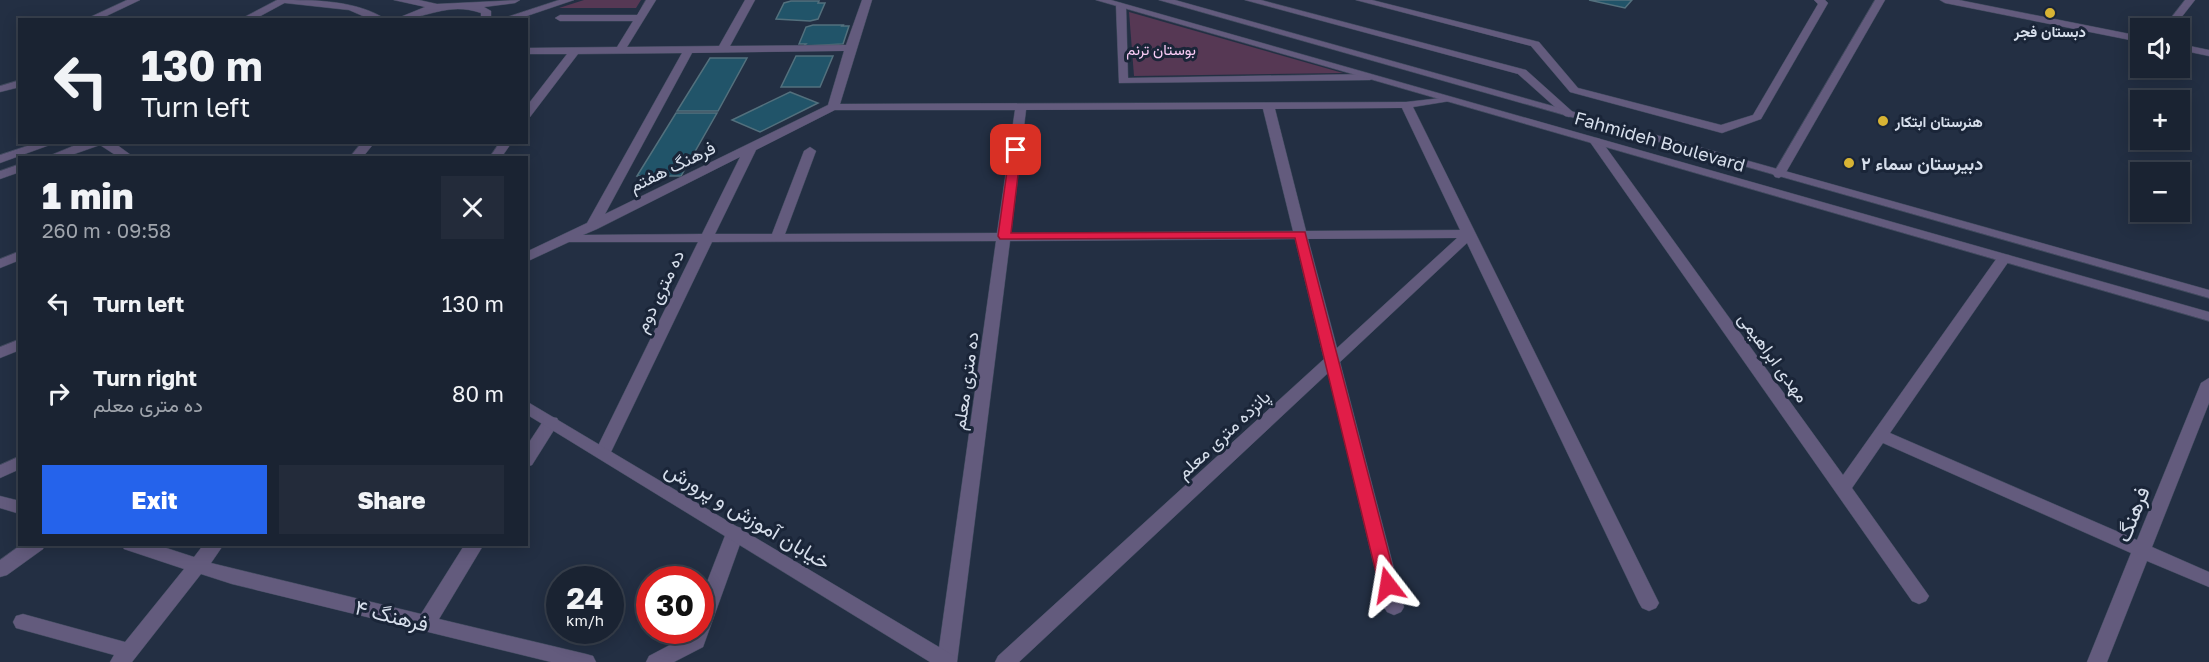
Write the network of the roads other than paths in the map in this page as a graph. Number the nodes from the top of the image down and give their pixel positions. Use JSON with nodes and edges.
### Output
{"nodes":[{"id":1,"x":135,"y":0,"type":"edge"},
{"id":2,"x":285,"y":0,"type":"edge"},
{"id":3,"x":399,"y":0,"type":"edge"},
{"id":4,"x":414,"y":0,"type":"edge"},
{"id":5,"x":515,"y":0,"type":"edge"},
{"id":6,"x":569,"y":0,"type":"edge"},
{"id":7,"x":651,"y":0,"type":"edge"},
{"id":8,"x":750,"y":0,"type":"edge"},
{"id":9,"x":867,"y":0,"type":"edge"},
{"id":10,"x":1101,"y":0,"type":"edge"},
{"id":11,"x":1164,"y":0,"type":"edge"},
{"id":12,"x":1250,"y":0,"type":"edge"},
{"id":13,"x":1360,"y":0,"type":"edge"},
{"id":14,"x":1819,"y":0,"type":"edge"},
{"id":15,"x":1880,"y":0,"type":"edge"},
{"id":16,"x":1945,"y":0,"type":"edge"},
{"id":17,"x":2012,"y":0,"type":"edge"},
{"id":18,"x":2190,"y":0,"type":"edge"},
{"id":19,"x":336,"y":5,"type":"junction"},
{"id":20,"x":442,"y":6,"type":"junction"},
{"id":21,"x":473,"y":6,"type":"junction"},
{"id":22,"x":1121,"y":6,"type":"junction"},
{"id":23,"x":2001,"y":11,"type":"junction"},
{"id":24,"x":94,"y":18,"type":"edge"},
{"id":25,"x":248,"y":18,"type":"edge"},
{"id":26,"x":356,"y":18,"type":"edge"},
{"id":27,"x":377,"y":18,"type":"edge"},
{"id":28,"x":402,"y":18,"type":"edge"},
{"id":29,"x":486,"y":18,"type":"edge"},
{"id":30,"x":509,"y":18,"type":"edge"},
{"id":31,"x":560,"y":18,"type":"dead end"},
{"id":32,"x":640,"y":18,"type":"junction"},
{"id":33,"x":2176,"y":18,"type":"edge"},
{"id":34,"x":2130,"y":37,"type":"edge"},
{"id":35,"x":850,"y":48,"type":"junction"},
{"id":36,"x":723,"y":49,"type":"junction"},
{"id":37,"x":2190,"y":49,"type":"edge"},
{"id":38,"x":575,"y":50,"type":"junction"},
{"id":39,"x":620,"y":50,"type":"junction"},
{"id":40,"x":688,"y":50,"type":"junction"},
{"id":41,"x":528,"y":51,"type":"edge"},
{"id":42,"x":2209,"y":53,"type":"edge"},
{"id":43,"x":1370,"y":77,"type":"junction"},
{"id":44,"x":18,"y":84,"type":"edge"},
{"id":45,"x":0,"y":89,"type":"edge"},
{"id":46,"x":1446,"y":99,"type":"junction"},
{"id":47,"x":1268,"y":105,"type":"junction"},
{"id":48,"x":1406,"y":105,"type":"junction"},
{"id":49,"x":1022,"y":106,"type":"junction"},
{"id":50,"x":833,"y":107,"type":"junction"},
{"id":51,"x":528,"y":112,"type":"edge"},
{"id":52,"x":1569,"y":114,"type":"junction"},
{"id":53,"x":1596,"y":142,"type":"junction"},
{"id":54,"x":46,"y":144,"type":"edge"},
{"id":55,"x":90,"y":144,"type":"edge"},
{"id":56,"x":108,"y":144,"type":"edge"},
{"id":57,"x":367,"y":144,"type":"edge"},
{"id":58,"x":751,"y":147,"type":"junction"},
{"id":59,"x":810,"y":151,"type":"dead end"},
{"id":60,"x":56,"y":156,"type":"edge"},
{"id":61,"x":126,"y":156,"type":"edge"},
{"id":62,"x":357,"y":156,"type":"edge"},
{"id":63,"x":0,"y":159,"type":"edge"},
{"id":64,"x":18,"y":169,"type":"edge"},
{"id":65,"x":1779,"y":174,"type":"junction"},
{"id":66,"x":0,"y":175,"type":"edge"},
{"id":67,"x":592,"y":226,"type":"junction"},
{"id":68,"x":1469,"y":234,"type":"junction"},
{"id":69,"x":1300,"y":235,"type":"junction"},
{"id":70,"x":1004,"y":236,"type":"junction"},
{"id":71,"x":707,"y":238,"type":"junction"},
{"id":72,"x":777,"y":238,"type":"junction"},
{"id":73,"x":566,"y":239,"type":"junction"},
{"id":74,"x":18,"y":256,"type":"edge"},
{"id":75,"x":528,"y":257,"type":"edge"},
{"id":76,"x":2004,"y":258,"type":"junction"},
{"id":77,"x":0,"y":264,"type":"edge"},
{"id":78,"x":2209,"y":294,"type":"edge"},
{"id":79,"x":2209,"y":317,"type":"edge"},
{"id":80,"x":18,"y":345,"type":"edge"},
{"id":81,"x":0,"y":353,"type":"edge"},
{"id":82,"x":1332,"y":360,"type":"junction"},
{"id":83,"x":2209,"y":383,"type":"edge"},
{"id":84,"x":528,"y":407,"type":"edge"},
{"id":85,"x":551,"y":422,"type":"junction"},
{"id":86,"x":1881,"y":435,"type":"junction"},
{"id":87,"x":603,"y":452,"type":"junction"},
{"id":88,"x":528,"y":458,"type":"edge"},
{"id":89,"x":18,"y":463,"type":"edge"},
{"id":90,"x":0,"y":472,"type":"edge"},
{"id":91,"x":1843,"y":488,"type":"junction"},
{"id":92,"x":0,"y":502,"type":"edge"},
{"id":93,"x":18,"y":507,"type":"edge"},
{"id":94,"x":735,"y":533,"type":"junction"},
{"id":95,"x":33,"y":546,"type":"edge"},
{"id":96,"x":137,"y":546,"type":"edge"},
{"id":97,"x":213,"y":546,"type":"edge"},
{"id":98,"x":474,"y":546,"type":"edge"},
{"id":99,"x":2142,"y":550,"type":"junction"},
{"id":100,"x":198,"y":566,"type":"junction"},
{"id":101,"x":0,"y":570,"type":"edge"},
{"id":102,"x":2209,"y":580,"type":"edge"},
{"id":103,"x":714,"y":590,"type":"edge"},
{"id":104,"x":1919,"y":596,"type":"dead end"},
{"id":105,"x":1648,"y":603,"type":"dead end"},
{"id":106,"x":1394,"y":607,"type":"dead end"},
{"id":107,"x":23,"y":622,"type":"dead end"},
{"id":108,"x":426,"y":623,"type":"junction"},
{"id":109,"x":690,"y":644,"type":"edge"},
{"id":110,"x":125,"y":657,"type":"edge"},
{"id":111,"x":586,"y":662,"type":"edge"},
{"id":112,"x":656,"y":662,"type":"edge"},
{"id":113,"x":947,"y":662,"type":"edge"},
{"id":114,"x":1005,"y":662,"type":"edge"},
{"id":115,"x":2097,"y":662,"type":"edge"}],
"edges":[{"from":1,"to":24,"type":"street"},
{"from":2,"to":19,"type":"street"},
{"from":2,"to":25,"type":"street"},
{"from":3,"to":4,"type":"street"},
{"from":4,"to":20,"type":"street"},
{"from":5,"to":21,"type":"street"},
{"from":6,"to":30,"type":"street"},
{"from":7,"to":32,"type":"street"},
{"from":8,"to":36,"type":"street"},
{"from":9,"to":35,"type":"street"},
{"from":10,"to":22,"type":"street","name":"Fahmideh Boulevard"},
{"from":11,"to":52,"type":"street","name":"Fahmideh Boulevard"},
{"from":12,"to":52,"type":"street"},
{"from":13,"to":14,"type":"street"},
{"from":15,"to":65,"type":"street"},
{"from":16,"to":23,"type":"street"},
{"from":17,"to":23,"type":"street"},
{"from":18,"to":33,"type":"street"},
{"from":19,"to":26,"type":"street"},
{"from":19,"to":27,"type":"street"},
{"from":20,"to":21,"type":"street"},
{"from":20,"to":28,"type":"street"},
{"from":21,"to":29,"type":"street"},
{"from":22,"to":43,"type":"street","name":"Fahmideh Boulevard"},
{"from":22,"to":43,"type":"street"},
{"from":23,"to":34,"type":"street"},
{"from":31,"to":32,"type":"street"},
{"from":32,"to":39,"type":"street"},
{"from":35,"to":36,"type":"street"},
{"from":35,"to":50,"type":"street"},
{"from":36,"to":40,"type":"street"},
{"from":37,"to":42,"type":"street"},
{"from":38,"to":39,"type":"street"},
{"from":38,"to":41,"type":"street"},
{"from":38,"to":51,"type":"street"},
{"from":39,"to":40,"type":"street"},
{"from":40,"to":67,"type":"street"},
{"from":43,"to":46,"type":"street","name":"Fahmideh Boulevard"},
{"from":44,"to":45,"type":"street"},
{"from":46,"to":48,"type":"street"},
{"from":46,"to":53,"type":"street","name":"Fahmideh Boulevard"},
{"from":47,"to":48,"type":"street"},
{"from":47,"to":49,"type":"street"},
{"from":47,"to":69,"type":"street"},
{"from":48,"to":68,"type":"street"},
{"from":49,"to":50,"type":"street"},
{"from":49,"to":70,"type":"street","name":"ده متری معلم"},
{"from":50,"to":58,"type":"street","name":"فرهنگ هفتم"},
{"from":52,"to":65,"type":"street","name":"Fahmideh Boulevard"},
{"from":53,"to":76,"type":"street","name":"Fahmideh Boulevard"},
{"from":53,"to":91,"type":"street","name":"مهدی ابراهیمی"},
{"from":54,"to":63,"type":"street"},
{"from":55,"to":60,"type":"street"},
{"from":56,"to":61,"type":"street"},
{"from":57,"to":62,"type":"street"},
{"from":58,"to":67,"type":"street","name":"فرهنگ هفتم"},
{"from":58,"to":71,"type":"street","name":"ده متری دوم"},
{"from":59,"to":72,"type":"street"},
{"from":64,"to":66,"type":"street"},
{"from":65,"to":78,"type":"street","name":"Fahmideh Boulevard"},
{"from":67,"to":73,"type":"street","name":"فرهنگ هفتم"},
{"from":68,"to":69,"type":"street"},
{"from":68,"to":82,"type":"street","name":"پانزده متری معلم"},
{"from":68,"to":105,"type":"street"},
{"from":69,"to":70,"type":"street"},
{"from":69,"to":82,"type":"street"},
{"from":70,"to":72,"type":"street"},
{"from":70,"to":113,"type":"street","name":"ده متری معلم"},
{"from":71,"to":72,"type":"street"},
{"from":71,"to":73,"type":"street"},
{"from":71,"to":87,"type":"street","name":"ده متری دوم"},
{"from":73,"to":75,"type":"street","name":"فرهنگ هفتم"},
{"from":74,"to":77,"type":"street"},
{"from":76,"to":79,"type":"street","name":"Fahmideh Boulevard"},
{"from":76,"to":86,"type":"street"},
{"from":80,"to":81,"type":"street"},
{"from":82,"to":106,"type":"street"},
{"from":82,"to":114,"type":"street","name":"پانزده متری معلم"},
{"from":83,"to":99,"type":"street","name":"فرهنگ"},
{"from":84,"to":85,"type":"street","name":"خیابان آموزش و پرورش"},
{"from":85,"to":87,"type":"street","name":"خیابان آموزش و پرورش"},
{"from":85,"to":88,"type":"street"},
{"from":86,"to":91,"type":"street"},
{"from":86,"to":99,"type":"street"},
{"from":87,"to":94,"type":"street","name":"خیابان آموزش و پرورش"},
{"from":89,"to":90,"type":"street"},
{"from":91,"to":104,"type":"street","name":"مهدی ابراهیمی"},
{"from":92,"to":93,"type":"street"},
{"from":94,"to":103,"type":"street"},
{"from":94,"to":113,"type":"street","name":"خیابان آموزش و پرورش"},
{"from":95,"to":101,"type":"street"},
{"from":96,"to":100,"type":"street","name":"فرهنگ ۴"},
{"from":97,"to":100,"type":"street"},
{"from":98,"to":108,"type":"street"},
{"from":99,"to":102,"type":"street"},
{"from":99,"to":115,"type":"street","name":"فرهنگ"},
{"from":100,"to":108,"type":"street","name":"فرهنگ ۴"},
{"from":100,"to":110,"type":"street"},
{"from":107,"to":110,"type":"street"},
{"from":108,"to":111,"type":"street","name":"فرهنگ ۴"},
{"from":109,"to":112,"type":"street"}]}
